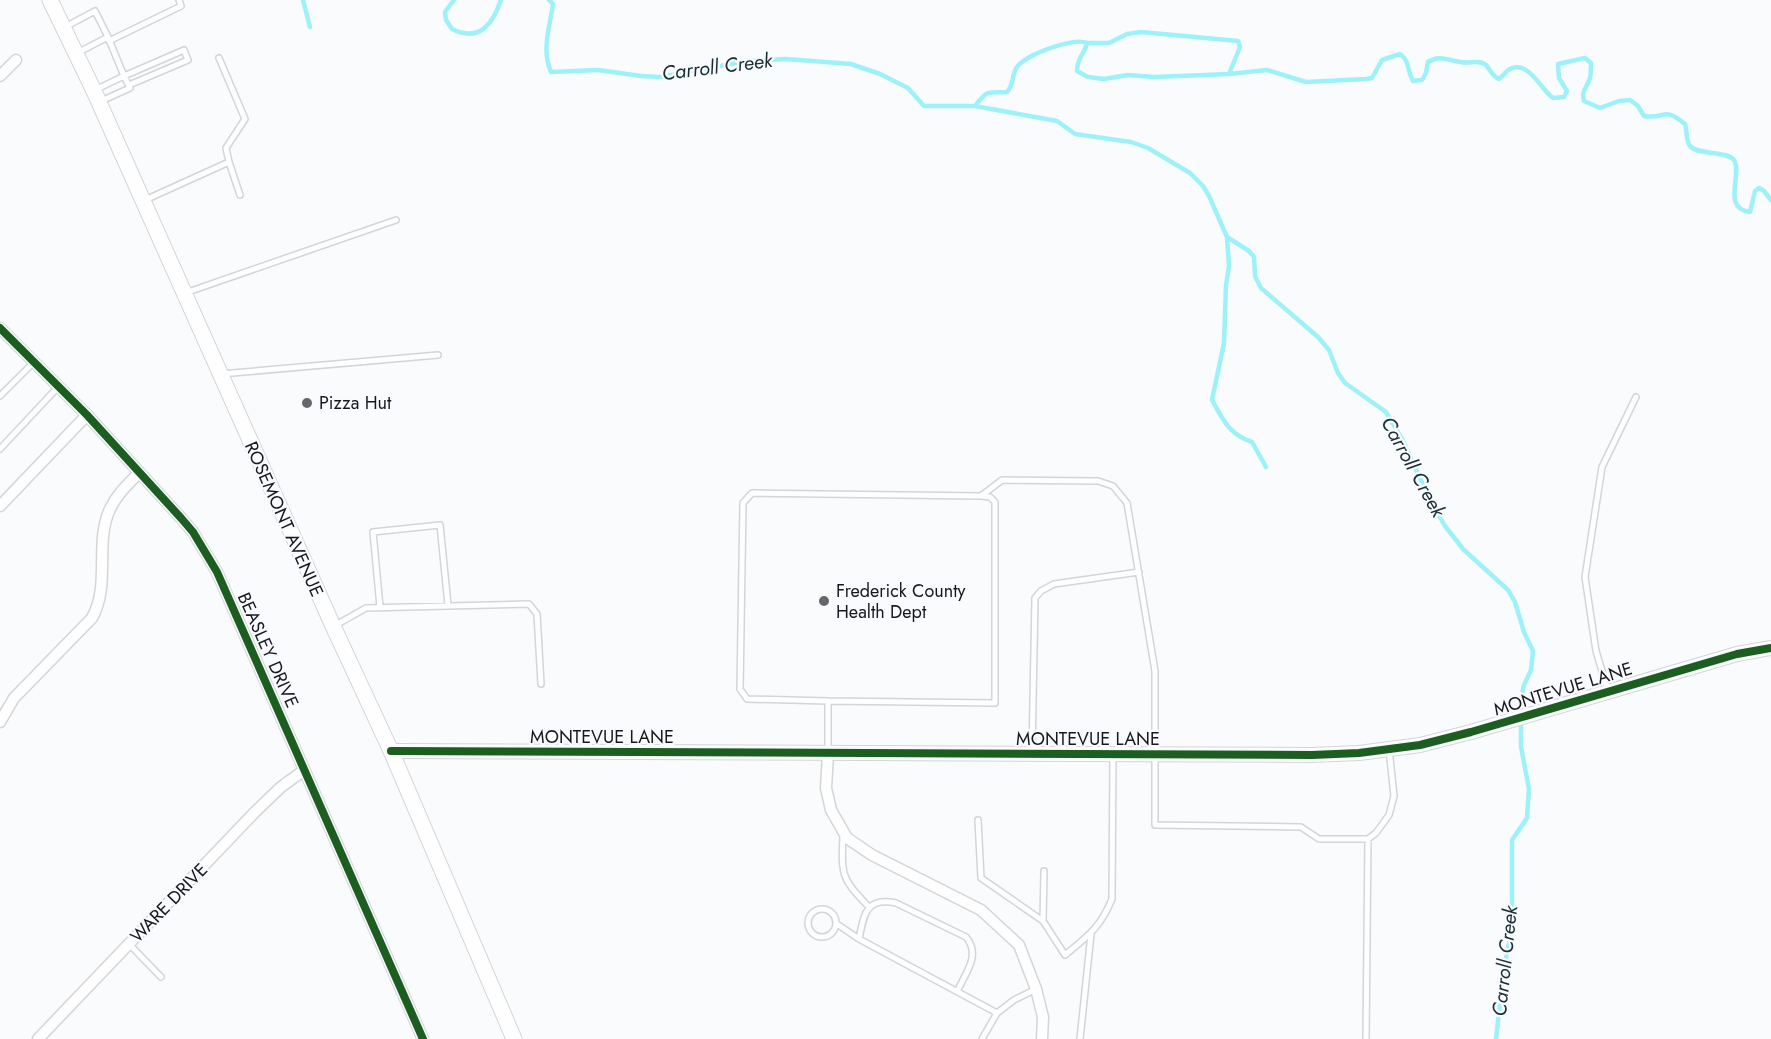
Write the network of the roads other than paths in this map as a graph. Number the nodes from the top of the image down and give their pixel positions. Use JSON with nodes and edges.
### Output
{"nodes":[{"id":1,"x":179,"y":0,"type":"edge"},
{"id":2,"x":53,"y":1,"type":"edge"},
{"id":3,"x":64,"y":27,"type":"junction"},
{"id":4,"x":109,"y":39,"type":"junction"},
{"id":5,"x":77,"y":53,"type":"junction"},
{"id":6,"x":219,"y":58,"type":"dead end"},
{"id":7,"x":16,"y":60,"type":"dead end"},
{"id":8,"x":0,"y":76,"type":"edge"},
{"id":9,"x":124,"y":76,"type":"junction"},
{"id":10,"x":129,"y":85,"type":"junction"},
{"id":11,"x":97,"y":96,"type":"junction"},
{"id":12,"x":229,"y":162,"type":"junction"},
{"id":13,"x":240,"y":195,"type":"dead end"},
{"id":14,"x":144,"y":201,"type":"junction"},
{"id":15,"x":396,"y":220,"type":"dead end"},
{"id":16,"x":185,"y":293,"type":"junction"},
{"id":17,"x":0,"y":328,"type":"edge"},
{"id":18,"x":438,"y":355,"type":"dead end"},
{"id":19,"x":34,"y":362,"type":"junction"},
{"id":20,"x":220,"y":374,"type":"junction"},
{"id":21,"x":58,"y":387,"type":"junction"},
{"id":22,"x":0,"y":396,"type":"edge"},
{"id":23,"x":1636,"y":397,"type":"dead end"},
{"id":24,"x":87,"y":416,"type":"junction"},
{"id":25,"x":0,"y":449,"type":"edge"},
{"id":26,"x":139,"y":472,"type":"junction"},
{"id":27,"x":981,"y":496,"type":"junction"},
{"id":28,"x":0,"y":506,"type":"edge"},
{"id":29,"x":1139,"y":572,"type":"junction"},
{"id":30,"x":448,"y":605,"type":"junction"},
{"id":31,"x":380,"y":607,"type":"junction"},
{"id":32,"x":333,"y":626,"type":"junction"},
{"id":33,"x":1771,"y":648,"type":"edge"},
{"id":34,"x":541,"y":684,"type":"dead end"},
{"id":35,"x":1608,"y":691,"type":"junction"},
{"id":36,"x":828,"y":701,"type":"junction"},
{"id":37,"x":0,"y":722,"type":"edge"},
{"id":38,"x":1389,"y":749,"type":"junction"},
{"id":39,"x":391,"y":751,"type":"junction"},
{"id":40,"x":828,"y":754,"type":"junction"},
{"id":41,"x":1032,"y":754,"type":"junction"},
{"id":42,"x":1113,"y":754,"type":"junction"},
{"id":43,"x":1156,"y":754,"type":"junction"},
{"id":44,"x":303,"y":771,"type":"junction"},
{"id":45,"x":978,"y":820,"type":"dead end"},
{"id":46,"x":843,"y":832,"type":"junction"},
{"id":47,"x":1368,"y":839,"type":"junction"},
{"id":48,"x":1044,"y":871,"type":"dead end"},
{"id":49,"x":869,"y":907,"type":"junction"},
{"id":50,"x":1043,"y":921,"type":"junction"},
{"id":51,"x":837,"y":924,"type":"junction"},
{"id":52,"x":1091,"y":933,"type":"junction"},
{"id":53,"x":859,"y":939,"type":"junction"},
{"id":54,"x":129,"y":944,"type":"junction"},
{"id":55,"x":161,"y":977,"type":"dead end"},
{"id":56,"x":1036,"y":988,"type":"junction"},
{"id":57,"x":958,"y":990,"type":"junction"},
{"id":58,"x":997,"y":1013,"type":"junction"},
{"id":59,"x":38,"y":1039,"type":"edge"},
{"id":60,"x":423,"y":1039,"type":"edge"},
{"id":61,"x":514,"y":1039,"type":"edge"},
{"id":62,"x":982,"y":1039,"type":"edge"},
{"id":63,"x":1042,"y":1039,"type":"edge"},
{"id":64,"x":1080,"y":1039,"type":"edge"},
{"id":65,"x":1365,"y":1039,"type":"edge"}],
"edges":[{"from":1,"to":4,"type":"lane"},
{"from":2,"to":3,"type":"main road","name":"ROSEMONT AVENUE"},
{"from":3,"to":4,"type":"lane"},
{"from":3,"to":5,"type":"main road","name":"ROSEMONT AVENUE"},
{"from":4,"to":5,"type":"lane"},
{"from":4,"to":9,"type":"lane"},
{"from":5,"to":11,"type":"main road","name":"ROSEMONT AVENUE"},
{"from":6,"to":12,"type":"lane"},
{"from":7,"to":8,"type":"street"},
{"from":9,"to":10,"type":"lane"},
{"from":9,"to":10,"type":"lane"},
{"from":9,"to":11,"type":"lane"},
{"from":10,"to":11,"type":"lane"},
{"from":11,"to":14,"type":"main road","name":"ROSEMONT AVENUE"},
{"from":12,"to":13,"type":"lane"},
{"from":12,"to":14,"type":"lane"},
{"from":14,"to":16,"type":"main road","name":"ROSEMONT AVENUE"},
{"from":15,"to":16,"type":"lane"},
{"from":16,"to":20,"type":"main road","name":"ROSEMONT AVENUE"},
{"from":17,"to":19,"type":"street","name":"BEASLEY DRIVE"},
{"from":18,"to":20,"type":"lane"},
{"from":19,"to":21,"type":"street","name":"BEASLEY DRIVE"},
{"from":19,"to":22,"type":"lane"},
{"from":20,"to":32,"type":"main road","name":"ROSEMONT AVENUE"},
{"from":21,"to":24,"type":"street","name":"BEASLEY DRIVE"},
{"from":21,"to":25,"type":"lane"},
{"from":23,"to":35,"type":"lane"},
{"from":24,"to":26,"type":"street","name":"BEASLEY DRIVE"},
{"from":24,"to":28,"type":"street"},
{"from":26,"to":37,"type":"street"},
{"from":26,"to":44,"type":"street","name":"BEASLEY DRIVE"},
{"from":27,"to":29,"type":"lane"},
{"from":27,"to":36,"type":"lane"},
{"from":27,"to":36,"type":"lane"},
{"from":29,"to":41,"type":"lane"},
{"from":29,"to":43,"type":"lane"},
{"from":30,"to":31,"type":"lane"},
{"from":30,"to":31,"type":"lane"},
{"from":30,"to":34,"type":"lane"},
{"from":31,"to":32,"type":"lane"},
{"from":32,"to":39,"type":"main road","name":"ROSEMONT AVENUE"},
{"from":33,"to":35,"type":"street","name":"MONTEVUE LANE"},
{"from":35,"to":38,"type":"street","name":"MONTEVUE LANE"},
{"from":36,"to":40,"type":"lane"},
{"from":38,"to":43,"type":"street","name":"MONTEVUE LANE"},
{"from":38,"to":47,"type":"lane"},
{"from":39,"to":40,"type":"street","name":"MONTEVUE LANE"},
{"from":39,"to":61,"type":"main road","name":"ROSEMONT AVENUE"},
{"from":40,"to":41,"type":"street","name":"MONTEVUE LANE"},
{"from":40,"to":46,"type":"street"},
{"from":41,"to":42,"type":"street","name":"MONTEVUE LANE"},
{"from":42,"to":43,"type":"street","name":"MONTEVUE LANE"},
{"from":42,"to":52,"type":"lane"},
{"from":43,"to":47,"type":"lane"},
{"from":44,"to":54,"type":"street","name":"WARE DRIVE"},
{"from":44,"to":60,"type":"street","name":"BEASLEY DRIVE"},
{"from":45,"to":50,"type":"lane"},
{"from":46,"to":49,"type":"lane"},
{"from":46,"to":56,"type":"street"},
{"from":47,"to":65,"type":"lane"},
{"from":48,"to":50,"type":"lane"},
{"from":49,"to":53,"type":"lane"},
{"from":49,"to":57,"type":"lane"},
{"from":50,"to":52,"type":"lane"},
{"from":51,"to":51,"type":"lane"},
{"from":51,"to":53,"type":"lane"},
{"from":52,"to":64,"type":"lane"},
{"from":53,"to":57,"type":"lane"},
{"from":54,"to":55,"type":"lane"},
{"from":54,"to":59,"type":"street","name":"WARE DRIVE"},
{"from":56,"to":58,"type":"lane"},
{"from":56,"to":63,"type":"street"},
{"from":57,"to":58,"type":"lane"},
{"from":58,"to":62,"type":"lane"}]}
